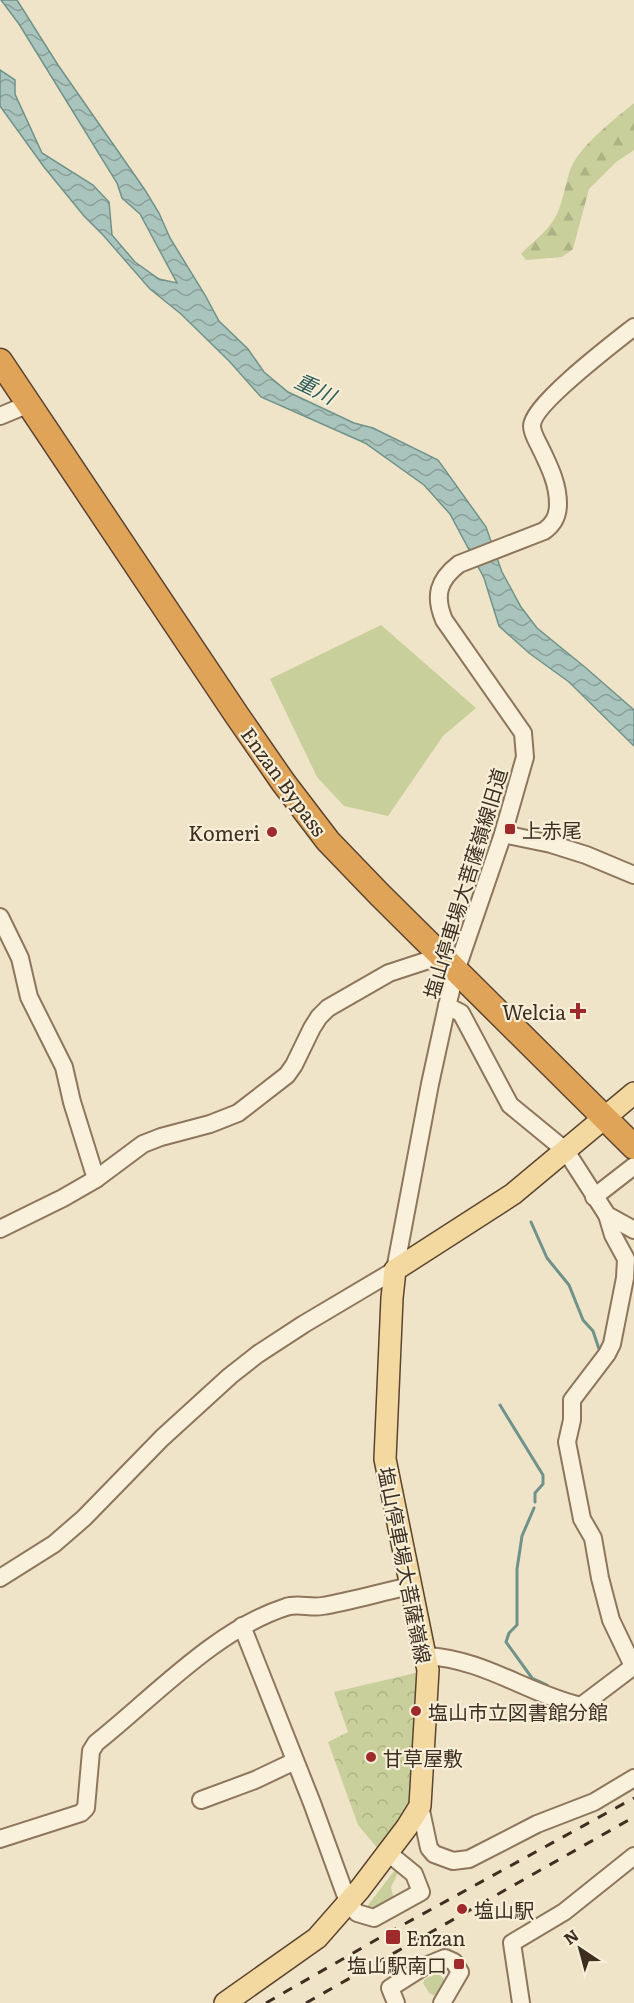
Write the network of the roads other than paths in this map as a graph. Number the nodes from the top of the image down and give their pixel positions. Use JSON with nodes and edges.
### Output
{"nodes":[{"id":1,"x":634,"y":327,"type":"edge"},
{"id":2,"x":0,"y":361,"type":"edge"},
{"id":3,"x":29,"y":404,"type":"junction"},
{"id":4,"x":0,"y":416,"type":"edge"},
{"id":5,"x":503,"y":834,"type":"junction"},
{"id":6,"x":634,"y":875,"type":"edge"},
{"id":7,"x":0,"y":917,"type":"edge"},
{"id":8,"x":449,"y":964,"type":"junction"},
{"id":9,"x":447,"y":1006,"type":"junction"},
{"id":10,"x":634,"y":1094,"type":"edge"},
{"id":11,"x":605,"y":1118,"type":"junction"},
{"id":12,"x":634,"y":1147,"type":"edge"},
{"id":13,"x":566,"y":1151,"type":"junction"},
{"id":14,"x":634,"y":1166,"type":"edge"},
{"id":15,"x":96,"y":1179,"type":"junction"},
{"id":16,"x":594,"y":1197,"type":"junction"},
{"id":17,"x":607,"y":1215,"type":"junction"},
{"id":18,"x":0,"y":1229,"type":"edge"},
{"id":19,"x":634,"y":1230,"type":"edge"},
{"id":20,"x":395,"y":1270,"type":"junction"},
{"id":21,"x":0,"y":1578,"type":"edge"},
{"id":22,"x":411,"y":1586,"type":"junction"},
{"id":23,"x":242,"y":1626,"type":"junction"},
{"id":24,"x":426,"y":1656,"type":"junction"},
{"id":25,"x":634,"y":1666,"type":"edge"},
{"id":26,"x":295,"y":1761,"type":"junction"},
{"id":27,"x":634,"y":1778,"type":"edge"},
{"id":28,"x":201,"y":1800,"type":"dead end"},
{"id":29,"x":420,"y":1806,"type":"junction"},
{"id":30,"x":0,"y":1839,"type":"edge"},
{"id":31,"x":387,"y":1852,"type":"junction"},
{"id":32,"x":634,"y":1856,"type":"edge"},
{"id":33,"x":348,"y":1902,"type":"junction"},
{"id":34,"x":225,"y":2003,"type":"edge"},
{"id":35,"x":396,"y":2003,"type":"edge"},
{"id":36,"x":442,"y":2003,"type":"edge"},
{"id":37,"x":521,"y":2003,"type":"edge"}],
"edges":[{"from":1,"to":5,"type":"street","name":"塩山停車場大菩薩嶺線旧道"},
{"from":2,"to":3,"type":"highway","name":"Enzan Bypass"},
{"from":3,"to":4,"type":"street"},
{"from":3,"to":8,"type":"highway","name":"Enzan Bypass"},
{"from":5,"to":6,"type":"street"},
{"from":5,"to":8,"type":"street","name":"塩山停車場大菩薩嶺線旧道"},
{"from":7,"to":15,"type":"street"},
{"from":8,"to":9,"type":"street","name":"塩山停車場大菩薩嶺線旧道"},
{"from":8,"to":11,"type":"highway","name":"Enzan Bypass"},
{"from":8,"to":15,"type":"street"},
{"from":9,"to":13,"type":"street"},
{"from":9,"to":20,"type":"street","name":"塩山停車場大菩薩嶺線旧道"},
{"from":10,"to":11,"type":"main road"},
{"from":11,"to":12,"type":"highway","name":"Enzan Bypass"},
{"from":11,"to":13,"type":"main road"},
{"from":13,"to":16,"type":"street"},
{"from":13,"to":20,"type":"main road"},
{"from":14,"to":16,"type":"street"},
{"from":15,"to":18,"type":"street"},
{"from":16,"to":17,"type":"street"},
{"from":17,"to":19,"type":"street"},
{"from":17,"to":25,"type":"street"},
{"from":20,"to":21,"type":"street"},
{"from":20,"to":22,"type":"main road","name":"塩山停車場大菩薩嶺線"},
{"from":22,"to":23,"type":"street"},
{"from":22,"to":24,"type":"main road","name":"塩山停車場大菩薩嶺線"},
{"from":23,"to":26,"type":"street"},
{"from":23,"to":30,"type":"street"},
{"from":24,"to":25,"type":"street"},
{"from":24,"to":29,"type":"main road","name":"塩山停車場大菩薩嶺線"},
{"from":26,"to":28,"type":"street"},
{"from":26,"to":33,"type":"street"},
{"from":27,"to":29,"type":"street"},
{"from":29,"to":31,"type":"main road"},
{"from":31,"to":33,"type":"main road"},
{"from":31,"to":33,"type":"street"},
{"from":32,"to":37,"type":"street"},
{"from":33,"to":34,"type":"main road"},
{"from":35,"to":36,"type":"street"}]}
